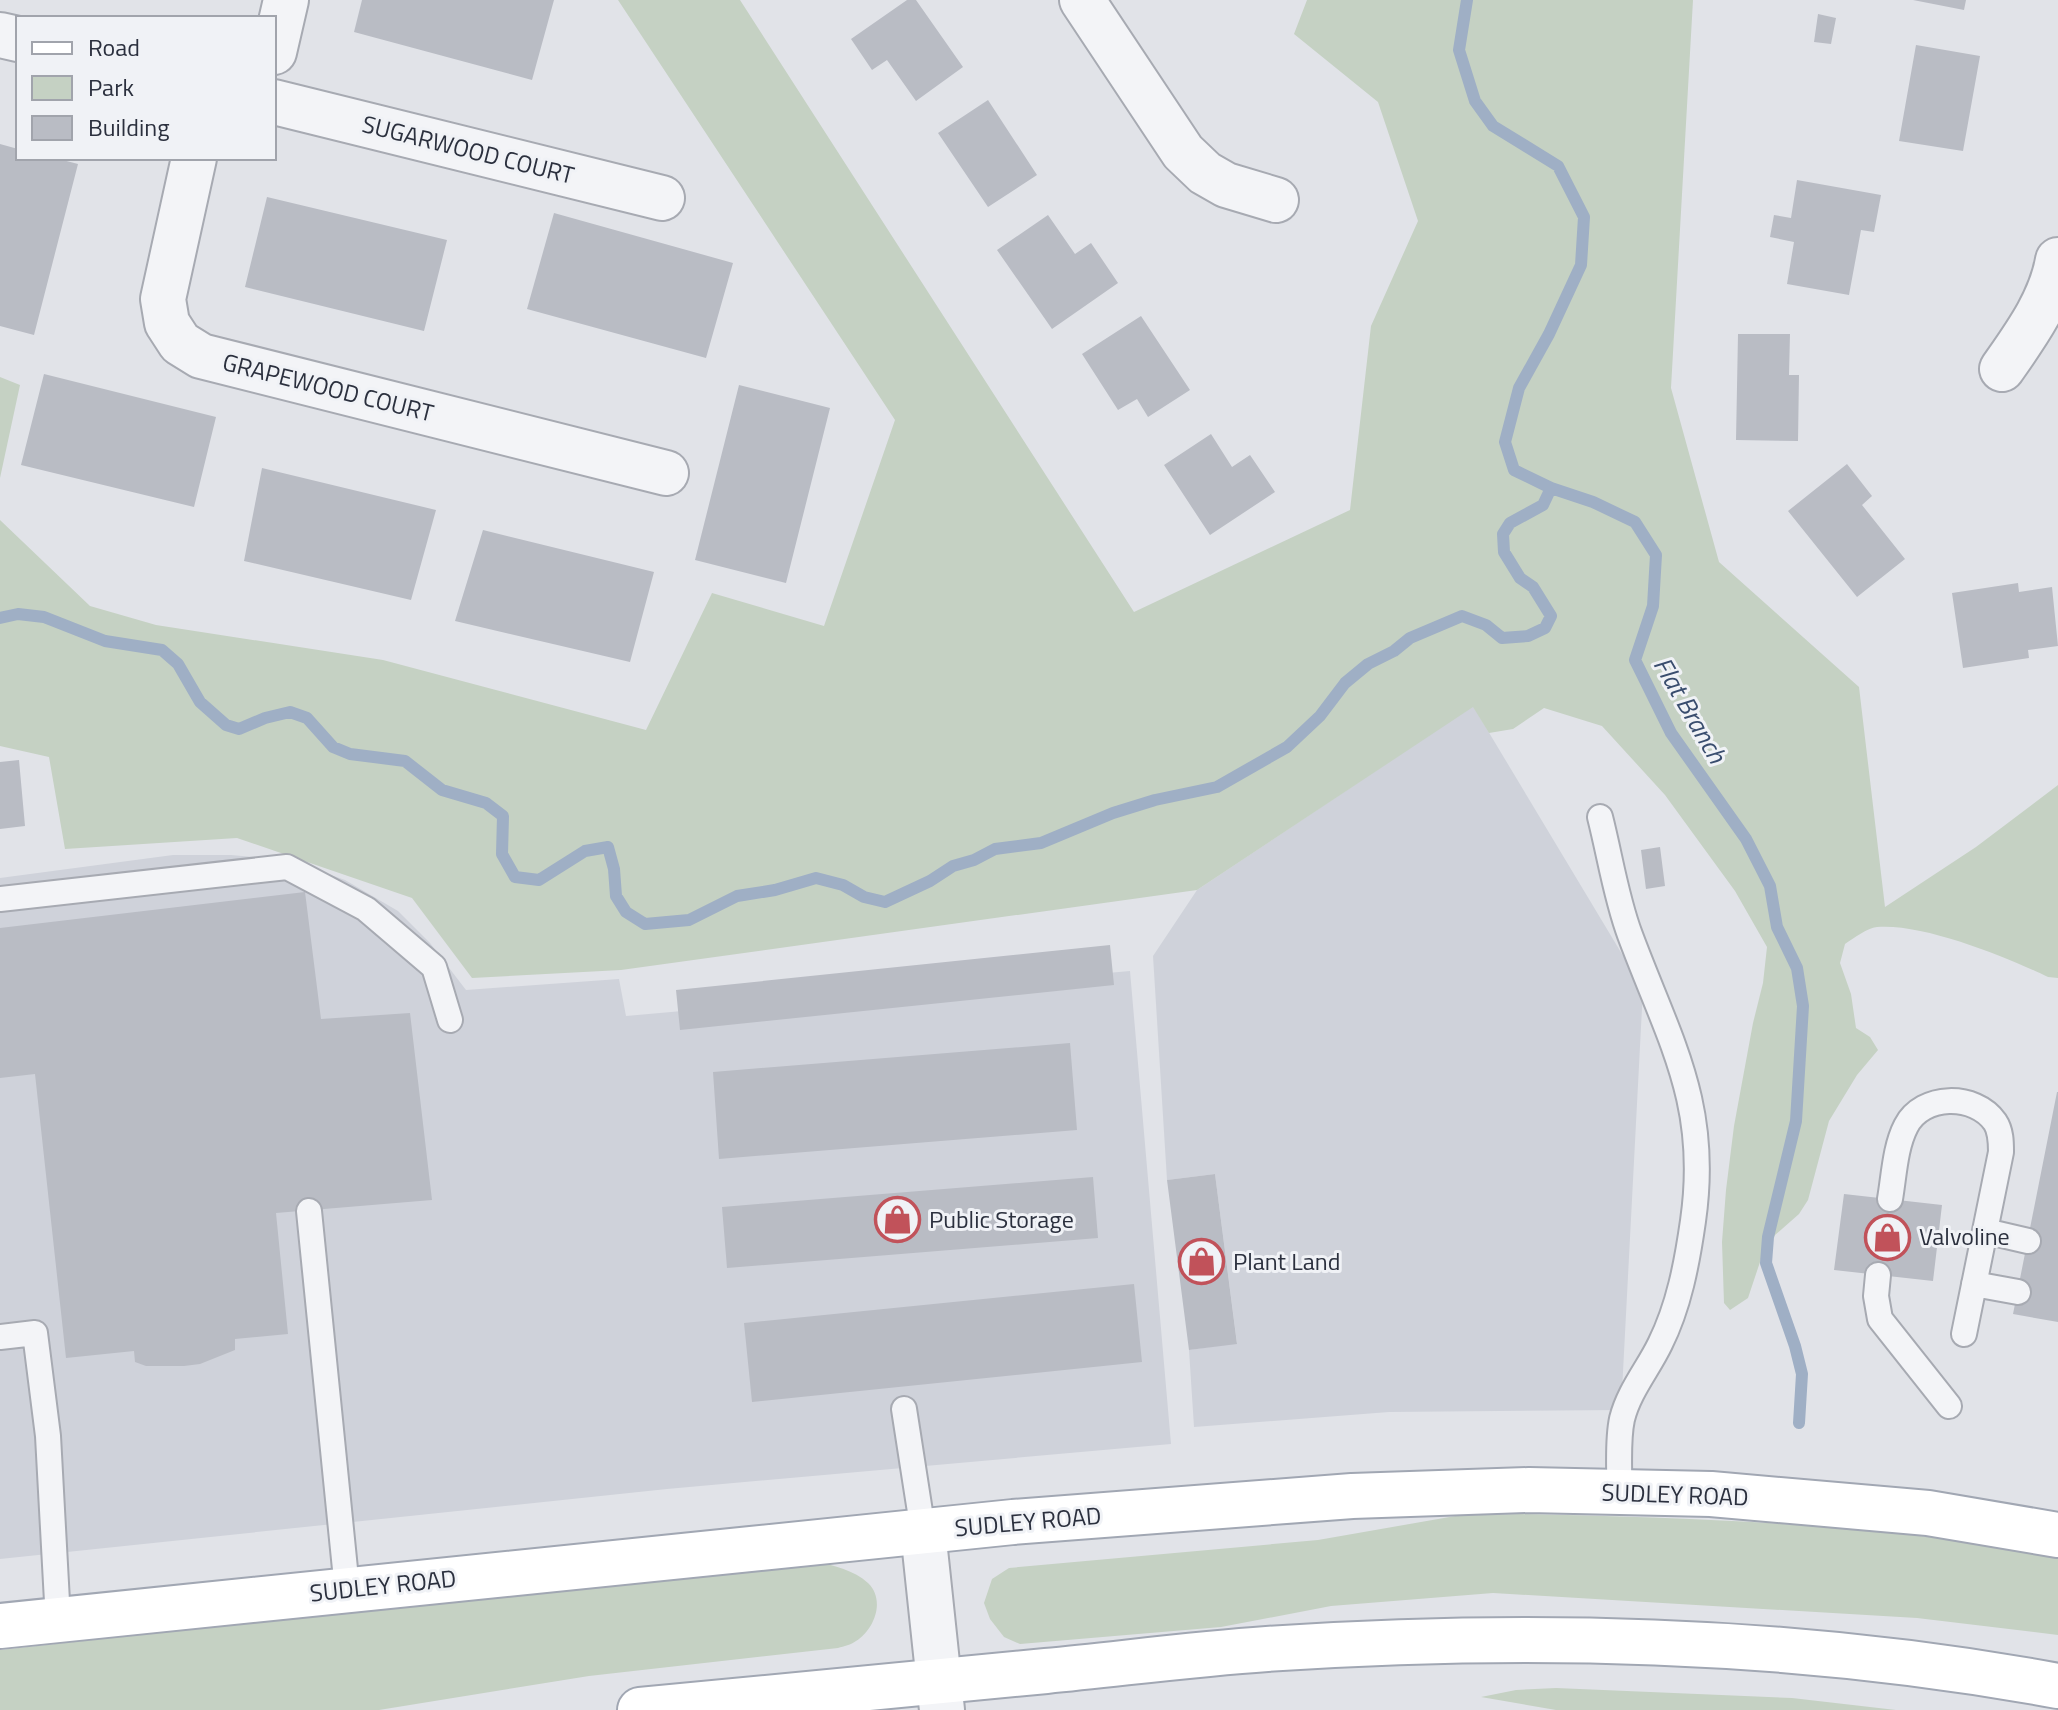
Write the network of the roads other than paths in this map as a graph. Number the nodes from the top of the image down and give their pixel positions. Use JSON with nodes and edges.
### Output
{"nodes":[{"id":1,"x":286,"y":0,"type":"edge"},
{"id":2,"x":1082,"y":0,"type":"edge"},
{"id":3,"x":276,"y":43,"type":"edge"},
{"id":4,"x":276,"y":102,"type":"edge"},
{"id":5,"x":194,"y":160,"type":"edge"},
{"id":6,"x":662,"y":198,"type":"dead end"},
{"id":7,"x":1276,"y":200,"type":"dead end"},
{"id":8,"x":2058,"y":260,"type":"edge"},
{"id":9,"x":2002,"y":369,"type":"dead end"},
{"id":10,"x":666,"y":473,"type":"dead end"},
{"id":11,"x":1600,"y":817,"type":"dead end"},
{"id":12,"x":0,"y":899,"type":"edge"},
{"id":13,"x":450,"y":1020,"type":"dead end"},
{"id":14,"x":1890,"y":1199,"type":"dead end"},
{"id":15,"x":309,"y":1211,"type":"dead end"},
{"id":16,"x":1985,"y":1231,"type":"junction"},
{"id":17,"x":2028,"y":1241,"type":"dead end"},
{"id":18,"x":1878,"y":1275,"type":"dead end"},
{"id":19,"x":1974,"y":1284,"type":"junction"},
{"id":20,"x":2018,"y":1292,"type":"dead end"},
{"id":21,"x":1964,"y":1334,"type":"dead end"},
{"id":22,"x":0,"y":1337,"type":"edge"},
{"id":23,"x":1949,"y":1406,"type":"dead end"},
{"id":24,"x":904,"y":1409,"type":"dead end"},
{"id":25,"x":1619,"y":1492,"type":"junction"},
{"id":26,"x":923,"y":1531,"type":"junction"},
{"id":27,"x":2058,"y":1535,"type":"edge"},
{"id":28,"x":347,"y":1589,"type":"junction"},
{"id":29,"x":58,"y":1620,"type":"junction"},
{"id":30,"x":0,"y":1626,"type":"edge"},
{"id":31,"x":2058,"y":1686,"type":"edge"},
{"id":32,"x":941,"y":1696,"type":"edge"},
{"id":33,"x":640,"y":1710,"type":"edge"}],
"edges":[{"from":1,"to":3,"type":"street"},
{"from":2,"to":7,"type":"street"},
{"from":4,"to":6,"type":"street","name":"SUGARWOOD COURT"},
{"from":5,"to":10,"type":"street","name":"GRAPEWOOD COURT"},
{"from":8,"to":9,"type":"street"},
{"from":11,"to":25,"type":"lane"},
{"from":12,"to":13,"type":"lane"},
{"from":14,"to":16,"type":"lane"},
{"from":15,"to":28,"type":"lane"},
{"from":16,"to":17,"type":"lane"},
{"from":16,"to":19,"type":"lane"},
{"from":18,"to":23,"type":"lane"},
{"from":19,"to":20,"type":"lane"},
{"from":19,"to":21,"type":"lane"},
{"from":22,"to":29,"type":"lane"},
{"from":24,"to":26,"type":"lane"},
{"from":25,"to":26,"type":"main road","name":"SUDLEY ROAD"},
{"from":25,"to":27,"type":"main road","name":"SUDLEY ROAD"},
{"from":26,"to":28,"type":"main road","name":"SUDLEY ROAD"},
{"from":26,"to":32,"type":"street"},
{"from":28,"to":29,"type":"main road","name":"SUDLEY ROAD"},
{"from":29,"to":30,"type":"main road","name":"SUDLEY ROAD"},
{"from":31,"to":32,"type":"main road"},
{"from":32,"to":33,"type":"main road"}]}
